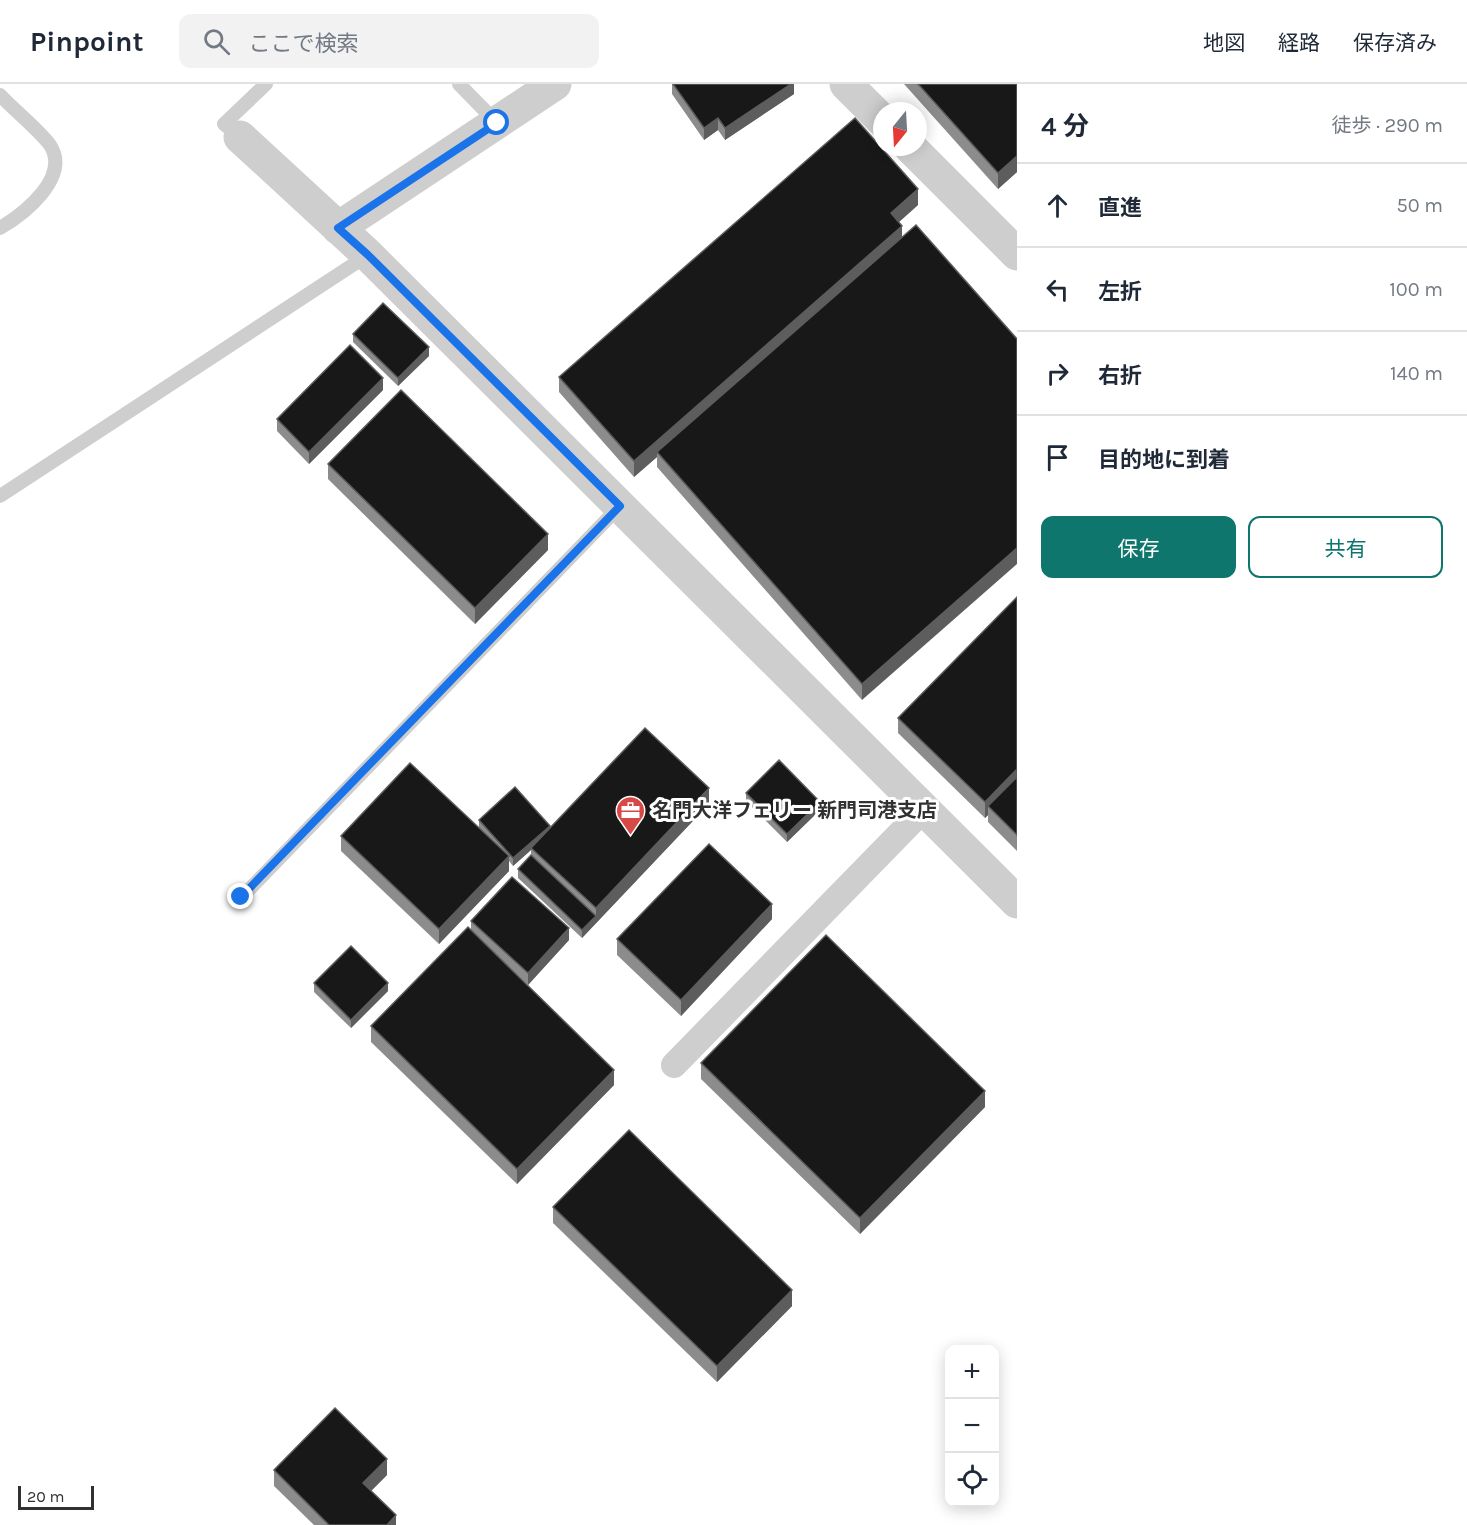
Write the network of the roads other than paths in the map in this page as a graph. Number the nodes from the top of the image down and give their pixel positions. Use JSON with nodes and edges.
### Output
{"nodes":[{"id":1,"x":266,"y":84,"type":"edge"},
{"id":2,"x":459,"y":84,"type":"edge"},
{"id":3,"x":555,"y":84,"type":"edge"},
{"id":4,"x":846,"y":84,"type":"edge"},
{"id":5,"x":0,"y":95,"type":"edge"},
{"id":6,"x":873,"y":111,"type":"edge"},
{"id":7,"x":497,"y":123,"type":"junction"},
{"id":8,"x":240,"y":138,"type":"joint"},
{"id":9,"x":919,"y":156,"type":"edge"},
{"id":10,"x":4,"y":226,"type":"edge"},
{"id":11,"x":338,"y":228,"type":"junction"},
{"id":12,"x":1017,"y":254,"type":"edge"},
{"id":13,"x":368,"y":255,"type":"junction"},
{"id":14,"x":0,"y":495,"type":"edge"},
{"id":15,"x":620,"y":506,"type":"junction"},
{"id":16,"x":924,"y":809,"type":"junction"},
{"id":17,"x":241,"y":897,"type":"dead end"},
{"id":18,"x":1017,"y":902,"type":"edge"},
{"id":19,"x":674,"y":1065,"type":"dead end"}],
"edges":[{"from":1,"to":8,"type":"lane"},
{"from":2,"to":7,"type":"lane"},
{"from":3,"to":7,"type":"street"},
{"from":4,"to":6,"type":"street"},
{"from":5,"to":10,"type":"lane"},
{"from":7,"to":11,"type":"street"},
{"from":8,"to":11,"type":"street"},
{"from":9,"to":12,"type":"street"},
{"from":11,"to":13,"type":"street"},
{"from":13,"to":14,"type":"lane"},
{"from":13,"to":15,"type":"street"},
{"from":15,"to":16,"type":"street"},
{"from":15,"to":17,"type":"lane"},
{"from":16,"to":18,"type":"street"},
{"from":16,"to":19,"type":"street"}]}
